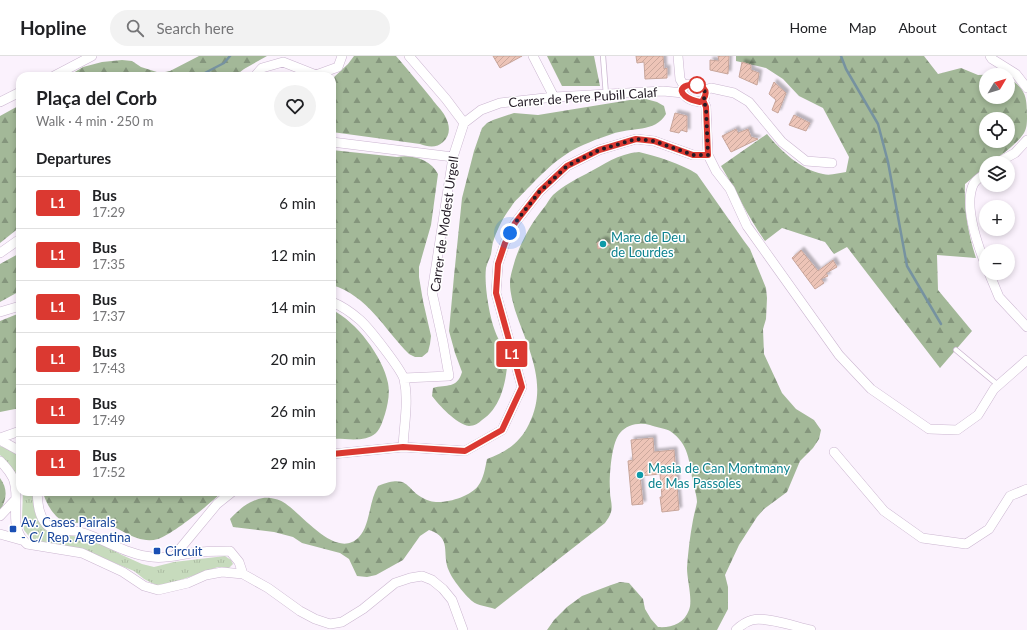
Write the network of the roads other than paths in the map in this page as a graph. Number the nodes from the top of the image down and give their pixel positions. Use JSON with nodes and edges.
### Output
{"nodes":[{"id":1,"x":92,"y":56,"type":"edge"},
{"id":2,"x":342,"y":56,"type":"edge"},
{"id":3,"x":409,"y":56,"type":"edge"},
{"id":4,"x":533,"y":56,"type":"edge"},
{"id":5,"x":603,"y":56,"type":"edge"},
{"id":6,"x":678,"y":56,"type":"edge"},
{"id":7,"x":990,"y":56,"type":"edge"},
{"id":8,"x":62,"y":72,"type":"edge"},
{"id":9,"x":258,"y":72,"type":"edge"},
{"id":10,"x":308,"y":72,"type":"edge"},
{"id":11,"x":324,"y":72,"type":"edge"},
{"id":12,"x":1027,"y":88,"type":"edge"},
{"id":13,"x":684,"y":90,"type":"junction"},
{"id":14,"x":705,"y":90,"type":"junction"},
{"id":15,"x":16,"y":94,"type":"edge"},
{"id":16,"x":606,"y":95,"type":"junction"},
{"id":17,"x":554,"y":97,"type":"junction"},
{"id":18,"x":703,"y":100,"type":"junction"},
{"id":19,"x":0,"y":102,"type":"edge"},
{"id":20,"x":464,"y":123,"type":"junction"},
{"id":21,"x":1027,"y":140,"type":"edge"},
{"id":22,"x":336,"y":142,"type":"edge"},
{"id":23,"x":708,"y":155,"type":"junction"},
{"id":24,"x":1010,"y":156,"type":"edge"},
{"id":25,"x":452,"y":157,"type":"junction"},
{"id":26,"x":832,"y":163,"type":"dead end"},
{"id":27,"x":979,"y":178,"type":"edge"},
{"id":28,"x":16,"y":242,"type":"edge"},
{"id":29,"x":979,"y":248,"type":"edge"},
{"id":30,"x":0,"y":253,"type":"edge"},
{"id":31,"x":992,"y":280,"type":"edge"},
{"id":32,"x":336,"y":304,"type":"edge"},
{"id":33,"x":16,"y":307,"type":"edge"},
{"id":34,"x":0,"y":312,"type":"edge"},
{"id":35,"x":1027,"y":327,"type":"edge"},
{"id":36,"x":956,"y":350,"type":"dead end"},
{"id":37,"x":1027,"y":360,"type":"edge"},
{"id":38,"x":404,"y":378,"type":"junction"},
{"id":39,"x":998,"y":385,"type":"junction"},
{"id":40,"x":16,"y":433,"type":"edge"},
{"id":41,"x":0,"y":439,"type":"edge"},
{"id":42,"x":403,"y":447,"type":"junction"},
{"id":43,"x":16,"y":449,"type":"edge"},
{"id":44,"x":834,"y":452,"type":"dead end"},
{"id":45,"x":336,"y":454,"type":"edge"},
{"id":46,"x":0,"y":461,"type":"edge"},
{"id":47,"x":1027,"y":489,"type":"edge"},
{"id":48,"x":37,"y":496,"type":"edge"},
{"id":49,"x":227,"y":496,"type":"edge"},
{"id":50,"x":15,"y":500,"type":"junction"},
{"id":51,"x":0,"y":516,"type":"edge"},
{"id":52,"x":0,"y":534,"type":"edge"},
{"id":53,"x":21,"y":540,"type":"junction"},
{"id":54,"x":174,"y":556,"type":"junction"},
{"id":55,"x":243,"y":574,"type":"junction"},
{"id":56,"x":463,"y":630,"type":"edge"},
{"id":57,"x":736,"y":630,"type":"edge"},
{"id":58,"x":811,"y":630,"type":"edge"}],
"edges":[{"from":1,"to":8,"type":"street"},
{"from":2,"to":11,"type":"street"},
{"from":3,"to":20,"type":"street"},
{"from":4,"to":17,"type":"street"},
{"from":5,"to":16,"type":"lane"},
{"from":6,"to":13,"type":"street"},
{"from":7,"to":12,"type":"street"},
{"from":9,"to":10,"type":"street"},
{"from":13,"to":14,"type":"street"},
{"from":13,"to":16,"type":"street","name":"Carrer de Pere Pubill Calaf"},
{"from":13,"to":18,"type":"street"},
{"from":14,"to":18,"type":"street"},
{"from":14,"to":26,"type":"street"},
{"from":15,"to":19,"type":"street"},
{"from":16,"to":17,"type":"street","name":"Carrer de Pere Pubill Calaf"},
{"from":17,"to":20,"type":"street","name":"Carrer de Pere Pubill Calaf"},
{"from":18,"to":23,"type":"street"},
{"from":20,"to":25,"type":"street","name":"Carrer de Modest Urgell"},
{"from":21,"to":24,"type":"street"},
{"from":22,"to":25,"type":"street"},
{"from":23,"to":39,"type":"street"},
{"from":23,"to":42,"type":"street"},
{"from":25,"to":38,"type":"street","name":"Carrer de Modest Urgell"},
{"from":27,"to":29,"type":"street"},
{"from":28,"to":30,"type":"street"},
{"from":31,"to":35,"type":"street"},
{"from":32,"to":38,"type":"street"},
{"from":33,"to":34,"type":"street"},
{"from":36,"to":39,"type":"lane"},
{"from":37,"to":39,"type":"street"},
{"from":38,"to":42,"type":"street"},
{"from":40,"to":41,"type":"street"},
{"from":41,"to":43,"type":"street"},
{"from":42,"to":45,"type":"street"},
{"from":44,"to":47,"type":"street"},
{"from":46,"to":50,"type":"street"},
{"from":48,"to":54,"type":"street"},
{"from":49,"to":54,"type":"street"},
{"from":50,"to":51,"type":"street"},
{"from":50,"to":53,"type":"street"},
{"from":52,"to":53,"type":"street"},
{"from":53,"to":55,"type":"street"},
{"from":54,"to":55,"type":"street"},
{"from":55,"to":56,"type":"street"},
{"from":57,"to":58,"type":"street"}]}
